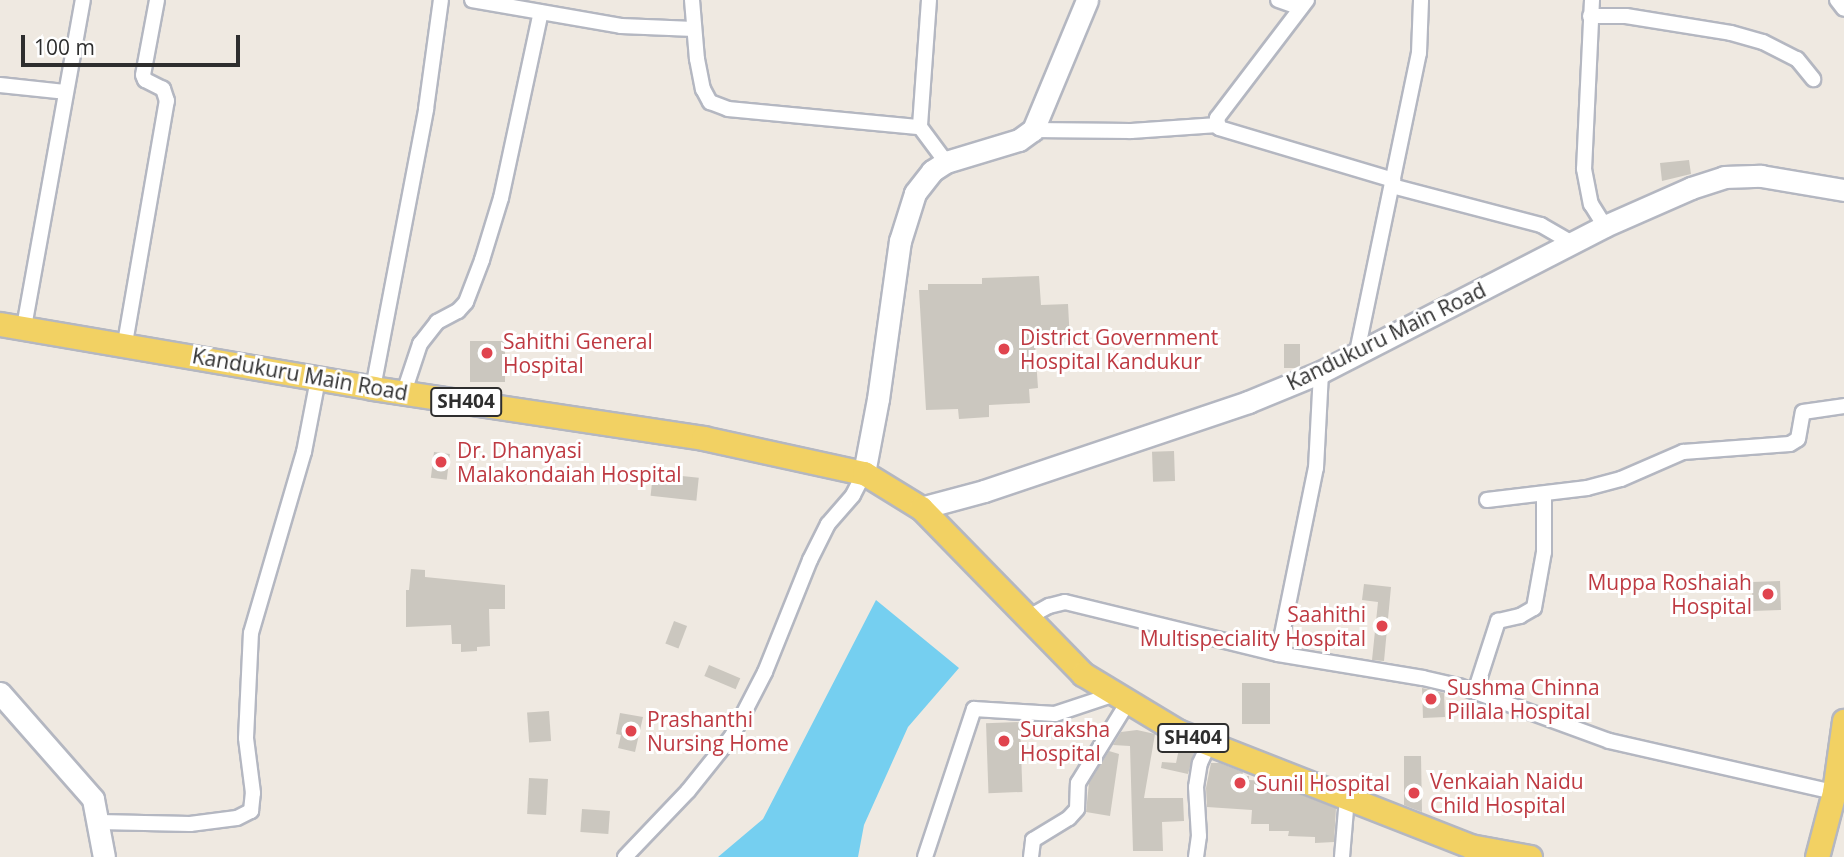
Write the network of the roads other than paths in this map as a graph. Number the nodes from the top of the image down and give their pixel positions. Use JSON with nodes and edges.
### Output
{"nodes":[{"id":1,"x":83,"y":0,"type":"edge"},
{"id":2,"x":157,"y":0,"type":"edge"},
{"id":3,"x":442,"y":0,"type":"edge"},
{"id":4,"x":472,"y":0,"type":"edge"},
{"id":5,"x":692,"y":0,"type":"edge"},
{"id":6,"x":929,"y":0,"type":"edge"},
{"id":7,"x":1087,"y":0,"type":"edge"},
{"id":8,"x":1278,"y":0,"type":"edge"},
{"id":9,"x":1421,"y":0,"type":"edge"},
{"id":10,"x":1592,"y":0,"type":"edge"},
{"id":11,"x":1837,"y":0,"type":"edge"},
{"id":12,"x":1304,"y":4,"type":"edge"},
{"id":13,"x":1844,"y":9,"type":"edge"},
{"id":14,"x":541,"y":12,"type":"junction"},
{"id":15,"x":1590,"y":16,"type":"junction"},
{"id":16,"x":694,"y":29,"type":"junction"},
{"id":17,"x":1813,"y":79,"type":"dead end"},
{"id":18,"x":0,"y":85,"type":"edge"},
{"id":19,"x":65,"y":92,"type":"junction"},
{"id":20,"x":1218,"y":125,"type":"junction"},
{"id":21,"x":920,"y":127,"type":"junction"},
{"id":22,"x":1033,"y":130,"type":"junction"},
{"id":23,"x":946,"y":162,"type":"junction"},
{"id":24,"x":1393,"y":183,"type":"junction"},
{"id":25,"x":1844,"y":190,"type":"edge"},
{"id":26,"x":1605,"y":226,"type":"junction"},
{"id":27,"x":1572,"y":243,"type":"junction"},
{"id":28,"x":0,"y":324,"type":"edge"},
{"id":29,"x":24,"y":327,"type":"junction"},
{"id":30,"x":125,"y":343,"type":"junction"},
{"id":31,"x":1357,"y":352,"type":"junction"},
{"id":32,"x":1321,"y":372,"type":"junction"},
{"id":33,"x":317,"y":379,"type":"junction"},
{"id":34,"x":373,"y":388,"type":"junction"},
{"id":35,"x":404,"y":392,"type":"junction"},
{"id":36,"x":1844,"y":406,"type":"edge"},
{"id":37,"x":863,"y":473,"type":"junction"},
{"id":38,"x":1544,"y":494,"type":"junction"},
{"id":39,"x":1487,"y":500,"type":"dead end"},
{"id":40,"x":921,"y":508,"type":"junction"},
{"id":41,"x":1027,"y":618,"type":"junction"},
{"id":42,"x":1278,"y":654,"type":"junction"},
{"id":43,"x":1475,"y":692,"type":"junction"},
{"id":44,"x":1122,"y":698,"type":"junction"},
{"id":45,"x":5,"y":705,"type":"edge"},
{"id":46,"x":1844,"y":722,"type":"edge"},
{"id":47,"x":1209,"y":744,"type":"junction"},
{"id":48,"x":1347,"y":798,"type":"junction"},
{"id":49,"x":1836,"y":808,"type":"edge"},
{"id":50,"x":99,"y":822,"type":"junction"},
{"id":51,"x":104,"y":857,"type":"edge"},
{"id":52,"x":625,"y":857,"type":"edge"},
{"id":53,"x":925,"y":857,"type":"edge"},
{"id":54,"x":1031,"y":857,"type":"edge"},
{"id":55,"x":1196,"y":857,"type":"edge"},
{"id":56,"x":1342,"y":857,"type":"edge"},
{"id":57,"x":1530,"y":857,"type":"edge"},
{"id":58,"x":1817,"y":857,"type":"edge"}],
"edges":[{"from":1,"to":19,"type":"street"},
{"from":2,"to":30,"type":"street"},
{"from":3,"to":34,"type":"street"},
{"from":4,"to":14,"type":"street"},
{"from":5,"to":16,"type":"street"},
{"from":6,"to":21,"type":"street"},
{"from":7,"to":22,"type":"street"},
{"from":8,"to":12,"type":"street"},
{"from":9,"to":24,"type":"street"},
{"from":10,"to":15,"type":"street"},
{"from":11,"to":13,"type":"street"},
{"from":12,"to":20,"type":"street"},
{"from":14,"to":16,"type":"street"},
{"from":14,"to":35,"type":"street"},
{"from":15,"to":17,"type":"street"},
{"from":15,"to":26,"type":"street"},
{"from":16,"to":21,"type":"street"},
{"from":18,"to":19,"type":"street"},
{"from":19,"to":29,"type":"street"},
{"from":20,"to":22,"type":"street"},
{"from":20,"to":24,"type":"street"},
{"from":21,"to":23,"type":"street"},
{"from":22,"to":23,"type":"street"},
{"from":23,"to":37,"type":"street"},
{"from":24,"to":27,"type":"street"},
{"from":24,"to":31,"type":"street"},
{"from":25,"to":26,"type":"street","name":"Kandukuru Main Road"},
{"from":26,"to":27,"type":"street","name":"Kandukuru Main Road"},
{"from":27,"to":31,"type":"street","name":"Kandukuru Main Road"},
{"from":28,"to":29,"type":"main road","name":"Kandukuru Main Road","number":"SH404"},
{"from":29,"to":30,"type":"main road","name":"Kandukuru Main Road","number":"SH404"},
{"from":30,"to":33,"type":"main road","name":"Kandukuru Main Road","number":"SH404"},
{"from":31,"to":32,"type":"street","name":"Kandukuru Main Road"},
{"from":32,"to":40,"type":"street","name":"Kandukuru Main Road"},
{"from":32,"to":42,"type":"street"},
{"from":33,"to":34,"type":"main road","name":"Kandukuru Main Road","number":"SH404"},
{"from":33,"to":50,"type":"street"},
{"from":34,"to":35,"type":"main road","name":"Kandukuru Main Road","number":"SH404"},
{"from":35,"to":37,"type":"main road","name":"Kandukuru Main Road","number":"SH404"},
{"from":36,"to":38,"type":"street"},
{"from":37,"to":40,"type":"main road","name":"Kandukuru Main Road","number":"SH404"},
{"from":37,"to":52,"type":"street"},
{"from":38,"to":39,"type":"street"},
{"from":38,"to":43,"type":"street"},
{"from":40,"to":41,"type":"main road","name":"Kandukuru Main Road","number":"SH404"},
{"from":41,"to":42,"type":"street"},
{"from":41,"to":44,"type":"main road","name":"Kandukuru Main Road","number":"SH404"},
{"from":42,"to":43,"type":"street"},
{"from":43,"to":49,"type":"street"},
{"from":44,"to":47,"type":"main road","name":"Kandukuru Main Road","number":"SH404"},
{"from":44,"to":53,"type":"street"},
{"from":44,"to":54,"type":"street"},
{"from":45,"to":50,"type":"street"},
{"from":46,"to":49,"type":"main road"},
{"from":47,"to":48,"type":"main road","name":"Kandukuru Main Road","number":"SH404"},
{"from":47,"to":55,"type":"street"},
{"from":48,"to":56,"type":"street"},
{"from":48,"to":57,"type":"main road","name":"Kandukuru Main Road","number":"SH404"},
{"from":49,"to":58,"type":"main road"},
{"from":50,"to":51,"type":"street"}]}
